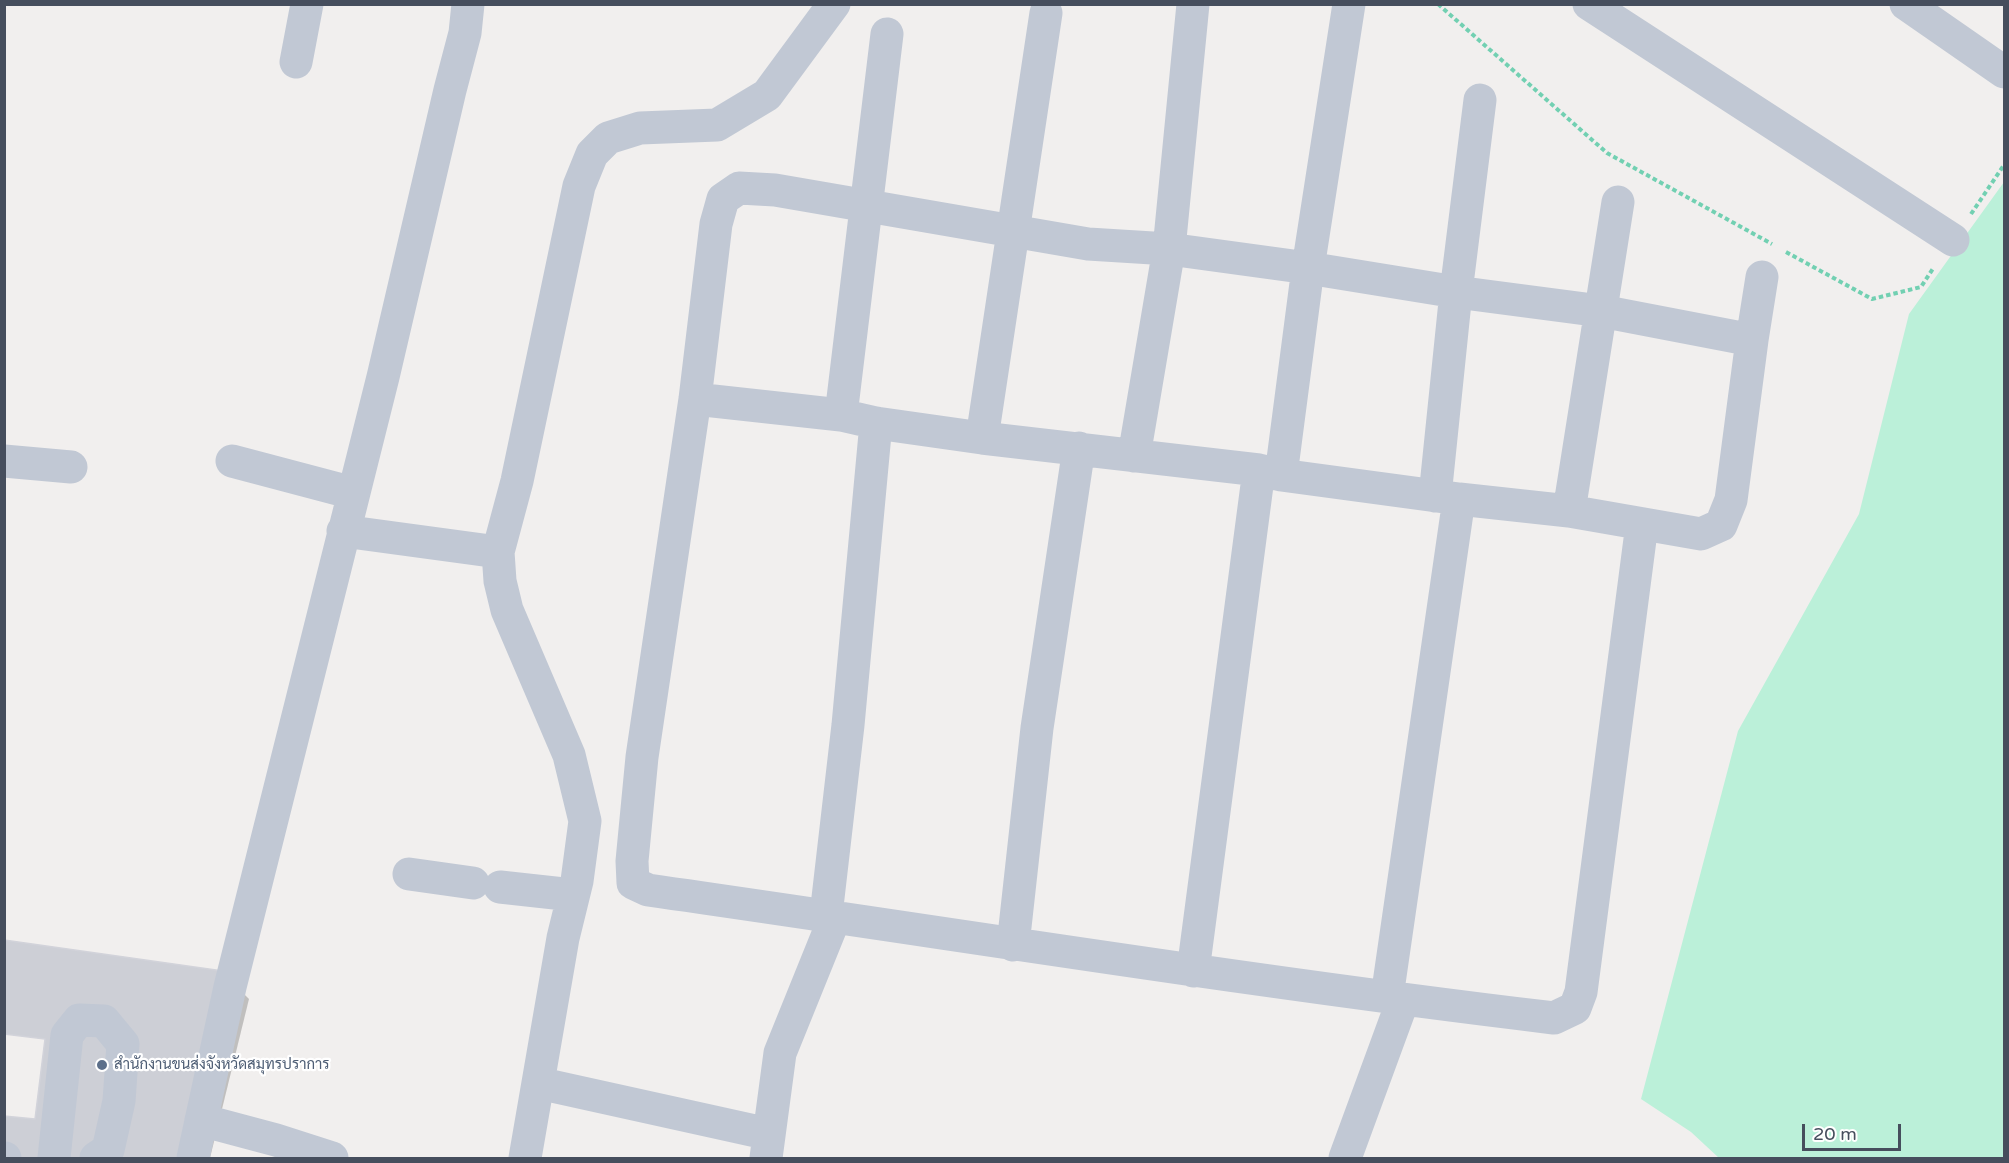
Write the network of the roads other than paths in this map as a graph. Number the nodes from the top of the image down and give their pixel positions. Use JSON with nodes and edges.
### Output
{"nodes":[{"id":1,"x":307,"y":4,"type":"edge"},
{"id":2,"x":468,"y":4,"type":"edge"},
{"id":3,"x":834,"y":4,"type":"edge"},
{"id":4,"x":1193,"y":4,"type":"edge"},
{"id":5,"x":1349,"y":4,"type":"edge"},
{"id":6,"x":1906,"y":4,"type":"edge"},
{"id":7,"x":1605,"y":9,"type":"edge"},
{"id":8,"x":1046,"y":13,"type":"dead end"},
{"id":9,"x":887,"y":34,"type":"dead end"},
{"id":10,"x":296,"y":62,"type":"dead end"},
{"id":11,"x":2004,"y":72,"type":"edge"},
{"id":12,"x":1480,"y":100,"type":"dead end"},
{"id":13,"x":1618,"y":202,"type":"dead end"},
{"id":14,"x":866,"y":205,"type":"junction"},
{"id":15,"x":1013,"y":232,"type":"junction"},
{"id":16,"x":1953,"y":240,"type":"road end"},
{"id":17,"x":1169,"y":249,"type":"junction"},
{"id":18,"x":1308,"y":268,"type":"junction"},
{"id":19,"x":1762,"y":277,"type":"dead end"},
{"id":20,"x":1456,"y":292,"type":"junction"},
{"id":21,"x":1600,"y":311,"type":"junction"},
{"id":22,"x":1752,"y":340,"type":"junction"},
{"id":23,"x":696,"y":399,"type":"junction"},
{"id":24,"x":841,"y":415,"type":"junction"},
{"id":25,"x":876,"y":423,"type":"junction"},
{"id":26,"x":982,"y":438,"type":"junction"},
{"id":27,"x":1079,"y":448,"type":"junction"},
{"id":28,"x":1134,"y":456,"type":"junction"},
{"id":29,"x":4,"y":461,"type":"edge"},
{"id":30,"x":232,"y":461,"type":"dead end"},
{"id":31,"x":71,"y":467,"type":"dead end"},
{"id":32,"x":1270,"y":472,"type":"junction"},
{"id":33,"x":353,"y":493,"type":"junction"},
{"id":34,"x":1447,"y":497,"type":"junction"},
{"id":35,"x":1569,"y":511,"type":"junction"},
{"id":36,"x":1642,"y":524,"type":"junction"},
{"id":37,"x":343,"y":531,"type":"junction"},
{"id":38,"x":498,"y":552,"type":"junction"},
{"id":39,"x":409,"y":874,"type":"dead end"},
{"id":40,"x":573,"y":895,"type":"junction"},
{"id":41,"x":831,"y":916,"type":"junction"},
{"id":42,"x":1013,"y":945,"type":"junction"},
{"id":43,"x":1193,"y":970,"type":"junction"},
{"id":44,"x":1395,"y":998,"type":"junction"},
{"id":45,"x":538,"y":1083,"type":"junction"},
{"id":46,"x":201,"y":1120,"type":"junction"},
{"id":47,"x":768,"y":1146,"type":"edge"},
{"id":48,"x":54,"y":1158,"type":"edge"},
{"id":49,"x":96,"y":1158,"type":"edge"},
{"id":50,"x":193,"y":1158,"type":"edge"},
{"id":51,"x":332,"y":1158,"type":"edge"},
{"id":52,"x":525,"y":1158,"type":"edge"},
{"id":53,"x":1345,"y":1158,"type":"edge"}],
"edges":[{"from":1,"to":10,"type":"street"},
{"from":2,"to":33,"type":"street"},
{"from":3,"to":38,"type":"street"},
{"from":4,"to":17,"type":"street"},
{"from":5,"to":18,"type":"street"},
{"from":6,"to":11,"type":"street"},
{"from":7,"to":16,"type":"street"},
{"from":8,"to":15,"type":"street"},
{"from":9,"to":14,"type":"street"},
{"from":12,"to":20,"type":"street"},
{"from":13,"to":21,"type":"street"},
{"from":14,"to":15,"type":"street"},
{"from":14,"to":23,"type":"street"},
{"from":14,"to":24,"type":"street"},
{"from":15,"to":17,"type":"street"},
{"from":15,"to":26,"type":"street"},
{"from":17,"to":18,"type":"street"},
{"from":17,"to":28,"type":"street"},
{"from":18,"to":20,"type":"street"},
{"from":18,"to":32,"type":"street"},
{"from":19,"to":22,"type":"street"},
{"from":20,"to":21,"type":"street"},
{"from":20,"to":34,"type":"street"},
{"from":21,"to":22,"type":"street"},
{"from":21,"to":35,"type":"street"},
{"from":22,"to":36,"type":"street"},
{"from":23,"to":24,"type":"street"},
{"from":23,"to":41,"type":"street"},
{"from":24,"to":25,"type":"street"},
{"from":25,"to":26,"type":"street"},
{"from":25,"to":41,"type":"street"},
{"from":26,"to":27,"type":"street"},
{"from":27,"to":28,"type":"street"},
{"from":27,"to":42,"type":"street"},
{"from":28,"to":32,"type":"street"},
{"from":29,"to":31,"type":"street"},
{"from":30,"to":33,"type":"street"},
{"from":32,"to":34,"type":"street"},
{"from":32,"to":43,"type":"street"},
{"from":33,"to":37,"type":"street"},
{"from":34,"to":35,"type":"street"},
{"from":34,"to":44,"type":"street"},
{"from":35,"to":36,"type":"street"},
{"from":36,"to":44,"type":"street"},
{"from":37,"to":38,"type":"street"},
{"from":37,"to":46,"type":"street"},
{"from":38,"to":40,"type":"street"},
{"from":39,"to":40,"type":"street"},
{"from":40,"to":45,"type":"street"},
{"from":41,"to":42,"type":"street"},
{"from":41,"to":47,"type":"street"},
{"from":42,"to":43,"type":"street"},
{"from":43,"to":44,"type":"street"},
{"from":44,"to":53,"type":"street"},
{"from":45,"to":47,"type":"street"},
{"from":45,"to":52,"type":"street"},
{"from":46,"to":50,"type":"street"},
{"from":46,"to":51,"type":"street"},
{"from":48,"to":49,"type":"street"}]}
